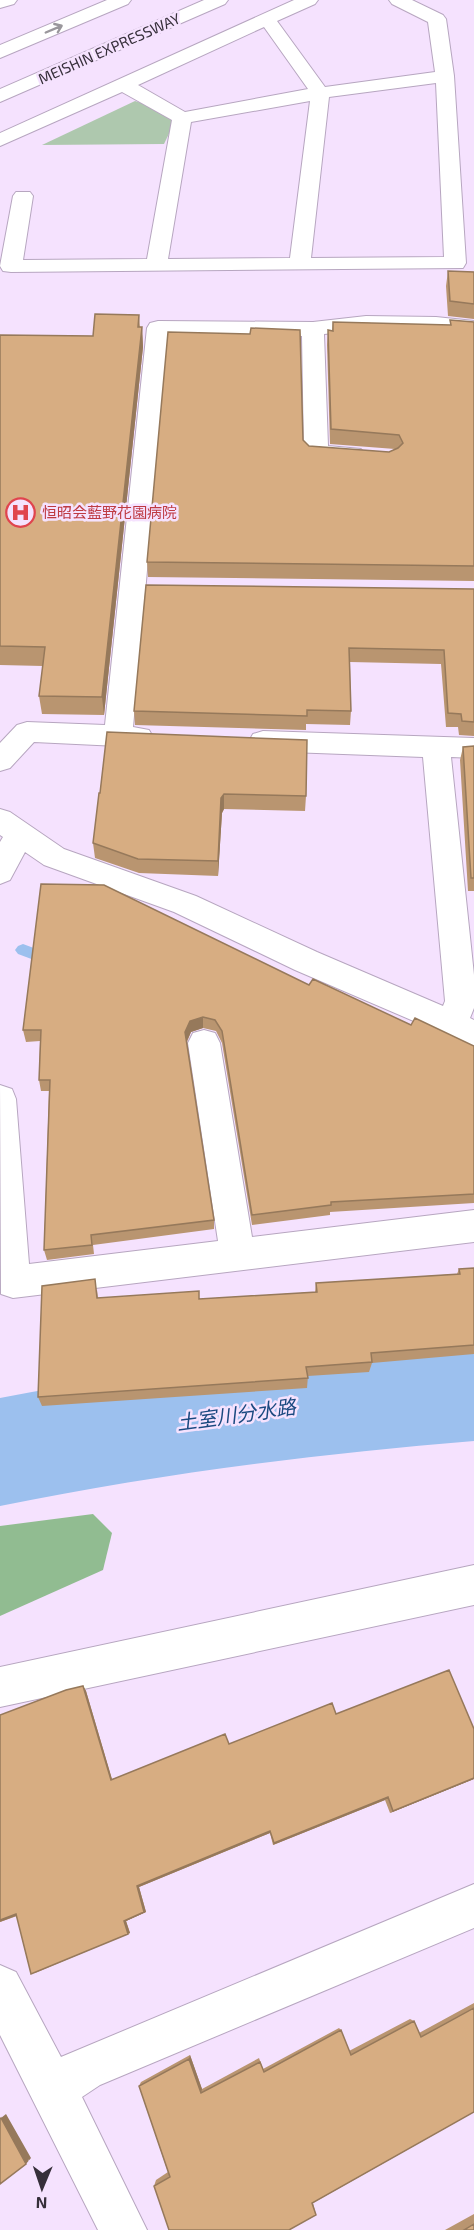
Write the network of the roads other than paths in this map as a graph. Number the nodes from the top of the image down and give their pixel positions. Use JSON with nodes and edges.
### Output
{"nodes":[{"id":1,"x":8,"y":0,"type":"edge"},
{"id":2,"x":122,"y":0,"type":"edge"},
{"id":3,"x":219,"y":0,"type":"edge"},
{"id":4,"x":309,"y":0,"type":"edge"},
{"id":5,"x":398,"y":0,"type":"edge"},
{"id":6,"x":0,"y":3,"type":"edge"},
{"id":7,"x":267,"y":19,"type":"junction"},
{"id":8,"x":0,"y":52,"type":"edge"},
{"id":9,"x":445,"y":76,"type":"junction"},
{"id":10,"x":123,"y":84,"type":"junction"},
{"id":11,"x":320,"y":93,"type":"junction"},
{"id":12,"x":0,"y":96,"type":"edge"},
{"id":13,"x":182,"y":118,"type":"junction"},
{"id":14,"x":0,"y":140,"type":"edge"},
{"id":15,"x":23,"y":196,"type":"dead end"},
{"id":16,"x":300,"y":264,"type":"junction"},
{"id":17,"x":156,"y":265,"type":"junction"},
{"id":18,"x":474,"y":328,"type":"edge"},
{"id":19,"x":314,"y":329,"type":"junction"},
{"id":20,"x":376,"y":455,"type":"edge"},
{"id":21,"x":118,"y":737,"type":"junction"},
{"id":22,"x":165,"y":738,"type":"edge"},
{"id":23,"x":236,"y":740,"type":"edge"},
{"id":24,"x":436,"y":746,"type":"junction"},
{"id":25,"x":474,"y":748,"type":"edge"},
{"id":26,"x":0,"y":761,"type":"edge"},
{"id":27,"x":9,"y":826,"type":"edge"},
{"id":28,"x":0,"y":872,"type":"edge"},
{"id":29,"x":463,"y":1030,"type":"edge"},
{"id":30,"x":204,"y":1043,"type":"dead end"},
{"id":31,"x":0,"y":1099,"type":"edge"},
{"id":32,"x":474,"y":1226,"type":"edge"},
{"id":33,"x":237,"y":1255,"type":"junction"},
{"id":34,"x":6,"y":1283,"type":"edge"},
{"id":35,"x":474,"y":1585,"type":"edge"},
{"id":36,"x":0,"y":1687,"type":"edge"},
{"id":37,"x":474,"y":1906,"type":"edge"},
{"id":38,"x":0,"y":1988,"type":"edge"},
{"id":39,"x":53,"y":2089,"type":"junction"},
{"id":40,"x":123,"y":2230,"type":"edge"}],
"edges":[{"from":1,"to":6,"type":"main road"},
{"from":8,"to":2,"type":"main road","one_way":true},
{"from":3,"to":12,"type":"main road","name":"MEISHIN EXPRESSWAY"},
{"from":4,"to":7,"type":"main road"},
{"from":5,"to":9,"type":"main road"},
{"from":7,"to":10,"type":"main road"},
{"from":7,"to":11,"type":"main road"},
{"from":9,"to":11,"type":"main road"},
{"from":9,"to":16,"type":"main road"},
{"from":10,"to":13,"type":"main road"},
{"from":10,"to":14,"type":"main road"},
{"from":11,"to":13,"type":"main road"},
{"from":11,"to":16,"type":"main road"},
{"from":13,"to":17,"type":"main road"},
{"from":15,"to":17,"type":"main road"},
{"from":16,"to":17,"type":"main road"},
{"from":18,"to":19,"type":"main road"},
{"from":19,"to":20,"type":"main road"},
{"from":19,"to":21,"type":"main road"},
{"from":21,"to":22,"type":"main road"},
{"from":21,"to":26,"type":"main road"},
{"from":23,"to":24,"type":"main road"},
{"from":24,"to":25,"type":"main road"},
{"from":24,"to":29,"type":"main road"},
{"from":27,"to":28,"type":"main road"},
{"from":27,"to":29,"type":"main road"},
{"from":30,"to":33,"type":"main road"},
{"from":31,"to":34,"type":"main road"},
{"from":32,"to":33,"type":"main road"},
{"from":33,"to":34,"type":"main road"},
{"from":35,"to":36,"type":"main road"},
{"from":37,"to":39,"type":"main road"},
{"from":38,"to":39,"type":"main road"},
{"from":39,"to":40,"type":"main road"}]}
